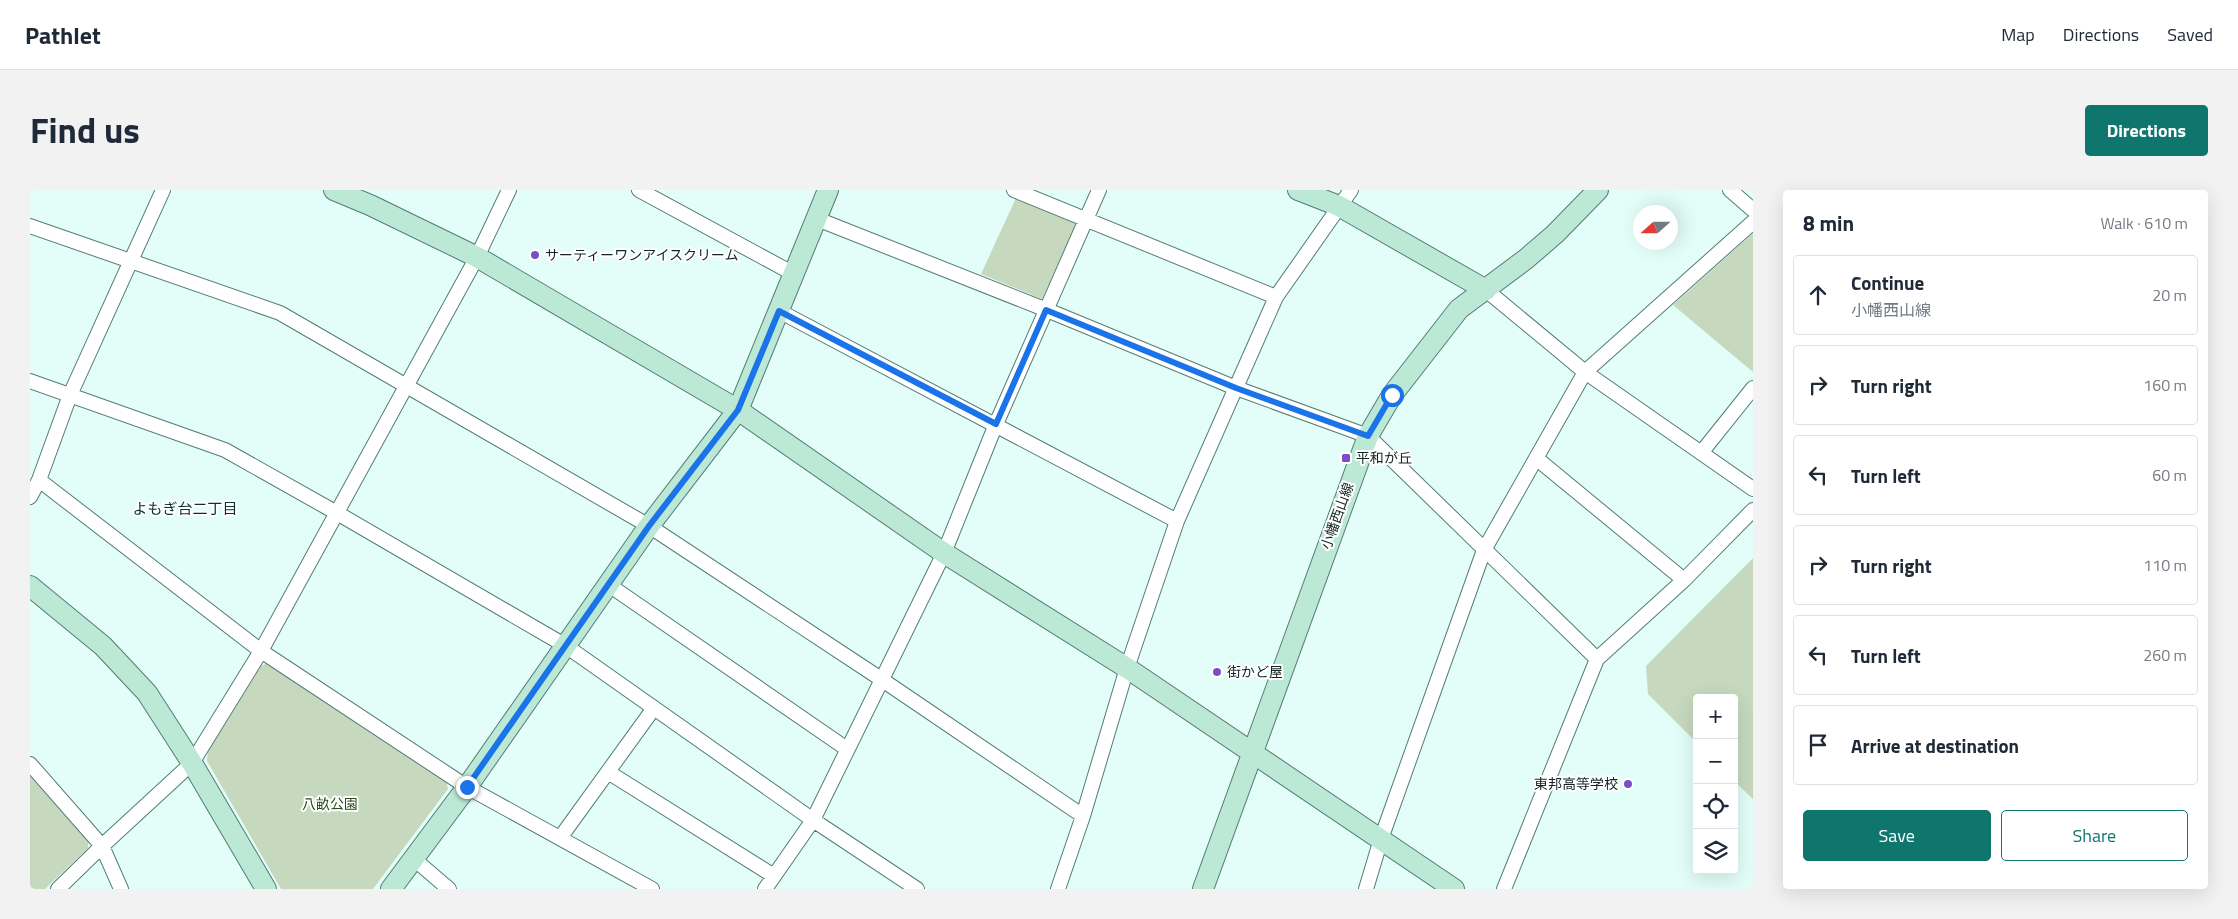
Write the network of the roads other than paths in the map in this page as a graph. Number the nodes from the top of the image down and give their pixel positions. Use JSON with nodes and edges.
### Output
{"nodes":[{"id":1,"x":163,"y":190,"type":"edge"},
{"id":2,"x":334,"y":190,"type":"edge"},
{"id":3,"x":509,"y":190,"type":"edge"},
{"id":4,"x":639,"y":190,"type":"edge"},
{"id":5,"x":828,"y":190,"type":"edge"},
{"id":6,"x":1014,"y":190,"type":"edge"},
{"id":7,"x":1099,"y":190,"type":"edge"},
{"id":8,"x":1298,"y":190,"type":"edge"},
{"id":9,"x":1598,"y":190,"type":"edge"},
{"id":10,"x":1730,"y":190,"type":"edge"},
{"id":11,"x":1345,"y":198,"type":"edge"},
{"id":12,"x":1753,"y":210,"type":"edge"},
{"id":13,"x":817,"y":219,"type":"junction"},
{"id":14,"x":1087,"y":220,"type":"junction"},
{"id":15,"x":1753,"y":222,"type":"edge"},
{"id":16,"x":30,"y":226,"type":"edge"},
{"id":17,"x":477,"y":257,"type":"junction"},
{"id":18,"x":131,"y":261,"type":"junction"},
{"id":19,"x":794,"y":274,"type":"junction"},
{"id":20,"x":1486,"y":290,"type":"junction"},
{"id":21,"x":1276,"y":297,"type":"junction"},
{"id":22,"x":1046,"y":310,"type":"junction"},
{"id":23,"x":779,"y":311,"type":"junction"},
{"id":24,"x":1585,"y":372,"type":"junction"},
{"id":25,"x":30,"y":381,"type":"edge"},
{"id":26,"x":407,"y":385,"type":"junction"},
{"id":27,"x":1236,"y":388,"type":"junction"},
{"id":28,"x":1753,"y":388,"type":"edge"},
{"id":29,"x":70,"y":396,"type":"junction"},
{"id":30,"x":738,"y":410,"type":"junction"},
{"id":31,"x":996,"y":424,"type":"junction"},
{"id":32,"x":1368,"y":436,"type":"junction"},
{"id":33,"x":1701,"y":453,"type":"junction"},
{"id":34,"x":1536,"y":458,"type":"junction"},
{"id":35,"x":39,"y":480,"type":"junction"},
{"id":36,"x":1753,"y":488,"type":"edge"},
{"id":37,"x":30,"y":497,"type":"edge"},
{"id":38,"x":1753,"y":510,"type":"edge"},
{"id":39,"x":337,"y":513,"type":"junction"},
{"id":40,"x":1178,"y":521,"type":"junction"},
{"id":41,"x":649,"y":526,"type":"junction"},
{"id":42,"x":1484,"y":550,"type":"junction"},
{"id":43,"x":944,"y":552,"type":"junction"},
{"id":44,"x":1684,"y":580,"type":"junction"},
{"id":45,"x":30,"y":586,"type":"edge"},
{"id":46,"x":608,"y":586,"type":"junction"},
{"id":47,"x":566,"y":646,"type":"junction"},
{"id":48,"x":261,"y":651,"type":"junction"},
{"id":49,"x":1597,"y":659,"type":"junction"},
{"id":50,"x":1127,"y":668,"type":"junction"},
{"id":51,"x":881,"y":679,"type":"junction"},
{"id":52,"x":654,"y":708,"type":"junction"},
{"id":53,"x":847,"y":749,"type":"junction"},
{"id":54,"x":1252,"y":752,"type":"junction"},
{"id":55,"x":192,"y":763,"type":"junction"},
{"id":56,"x":30,"y":764,"type":"edge"},
{"id":57,"x":608,"y":772,"type":"junction"},
{"id":58,"x":467,"y":787,"type":"junction"},
{"id":59,"x":1083,"y":816,"type":"junction"},
{"id":60,"x":813,"y":820,"type":"junction"},
{"id":61,"x":560,"y":838,"type":"junction"},
{"id":62,"x":1381,"y":839,"type":"junction"},
{"id":63,"x":102,"y":846,"type":"junction"},
{"id":64,"x":414,"y":859,"type":"junction"},
{"id":65,"x":774,"y":876,"type":"junction"},
{"id":66,"x":645,"y":888,"type":"edge"},
{"id":67,"x":58,"y":889,"type":"edge"},
{"id":68,"x":121,"y":889,"type":"edge"},
{"id":69,"x":266,"y":889,"type":"edge"},
{"id":70,"x":391,"y":889,"type":"edge"},
{"id":71,"x":449,"y":889,"type":"edge"},
{"id":72,"x":766,"y":889,"type":"edge"},
{"id":73,"x":917,"y":889,"type":"edge"},
{"id":74,"x":1058,"y":889,"type":"edge"},
{"id":75,"x":1203,"y":889,"type":"edge"},
{"id":76,"x":1366,"y":889,"type":"edge"},
{"id":77,"x":1454,"y":889,"type":"edge"},
{"id":78,"x":1504,"y":889,"type":"edge"}],
"edges":[{"from":1,"to":18,"type":"street"},
{"from":2,"to":17,"type":"street"},
{"from":3,"to":17,"type":"street"},
{"from":4,"to":19,"type":"street"},
{"from":5,"to":13,"type":"street"},
{"from":6,"to":14,"type":"street"},
{"from":7,"to":14,"type":"street"},
{"from":8,"to":11,"type":"street"},
{"from":9,"to":20,"type":"street","name":"小幡西山線"},
{"from":10,"to":12,"type":"street"},
{"from":11,"to":20,"type":"street"},
{"from":11,"to":21,"type":"street"},
{"from":13,"to":19,"type":"street"},
{"from":13,"to":22,"type":"street"},
{"from":14,"to":21,"type":"street"},
{"from":14,"to":22,"type":"street"},
{"from":15,"to":24,"type":"street"},
{"from":16,"to":18,"type":"street"},
{"from":17,"to":26,"type":"street"},
{"from":17,"to":30,"type":"street"},
{"from":18,"to":26,"type":"street"},
{"from":18,"to":29,"type":"street"},
{"from":19,"to":23,"type":"street"},
{"from":20,"to":24,"type":"street"},
{"from":20,"to":32,"type":"street","name":"小幡西山線"},
{"from":21,"to":27,"type":"street"},
{"from":22,"to":27,"type":"street"},
{"from":22,"to":31,"type":"street"},
{"from":23,"to":30,"type":"street"},
{"from":23,"to":31,"type":"street"},
{"from":24,"to":33,"type":"street"},
{"from":24,"to":34,"type":"street"},
{"from":25,"to":29,"type":"street"},
{"from":26,"to":39,"type":"street"},
{"from":26,"to":41,"type":"street"},
{"from":27,"to":32,"type":"street"},
{"from":27,"to":40,"type":"street"},
{"from":28,"to":33,"type":"street"},
{"from":29,"to":35,"type":"street"},
{"from":29,"to":39,"type":"street"},
{"from":30,"to":41,"type":"street"},
{"from":30,"to":43,"type":"street"},
{"from":31,"to":40,"type":"street"},
{"from":31,"to":43,"type":"street"},
{"from":32,"to":42,"type":"street"},
{"from":32,"to":54,"type":"street","name":"小幡西山線"},
{"from":33,"to":36,"type":"street"},
{"from":34,"to":42,"type":"street"},
{"from":34,"to":44,"type":"street"},
{"from":35,"to":37,"type":"street"},
{"from":35,"to":48,"type":"street"},
{"from":38,"to":44,"type":"street"},
{"from":39,"to":47,"type":"street"},
{"from":39,"to":48,"type":"street"},
{"from":40,"to":50,"type":"street"},
{"from":41,"to":46,"type":"street"},
{"from":41,"to":51,"type":"street"},
{"from":42,"to":49,"type":"street"},
{"from":42,"to":62,"type":"street"},
{"from":43,"to":50,"type":"street"},
{"from":43,"to":51,"type":"street"},
{"from":44,"to":49,"type":"street"},
{"from":45,"to":55,"type":"street"},
{"from":46,"to":47,"type":"street"},
{"from":46,"to":53,"type":"street"},
{"from":47,"to":52,"type":"street"},
{"from":47,"to":58,"type":"street"},
{"from":48,"to":55,"type":"street"},
{"from":48,"to":58,"type":"street"},
{"from":49,"to":78,"type":"street"},
{"from":50,"to":54,"type":"street"},
{"from":50,"to":59,"type":"street"},
{"from":51,"to":53,"type":"street"},
{"from":51,"to":59,"type":"street"},
{"from":52,"to":57,"type":"street"},
{"from":52,"to":60,"type":"street"},
{"from":53,"to":60,"type":"street"},
{"from":54,"to":62,"type":"street"},
{"from":54,"to":75,"type":"street","name":"小幡西山線"},
{"from":55,"to":63,"type":"street"},
{"from":55,"to":69,"type":"street"},
{"from":56,"to":63,"type":"street"},
{"from":57,"to":61,"type":"street"},
{"from":57,"to":65,"type":"street"},
{"from":58,"to":61,"type":"street"},
{"from":58,"to":64,"type":"street"},
{"from":59,"to":74,"type":"street"},
{"from":60,"to":65,"type":"street"},
{"from":60,"to":73,"type":"street"},
{"from":61,"to":66,"type":"street"},
{"from":62,"to":76,"type":"street"},
{"from":62,"to":77,"type":"street"},
{"from":63,"to":67,"type":"street"},
{"from":63,"to":68,"type":"street"},
{"from":64,"to":70,"type":"street"},
{"from":64,"to":71,"type":"street"},
{"from":65,"to":72,"type":"street"}]}
